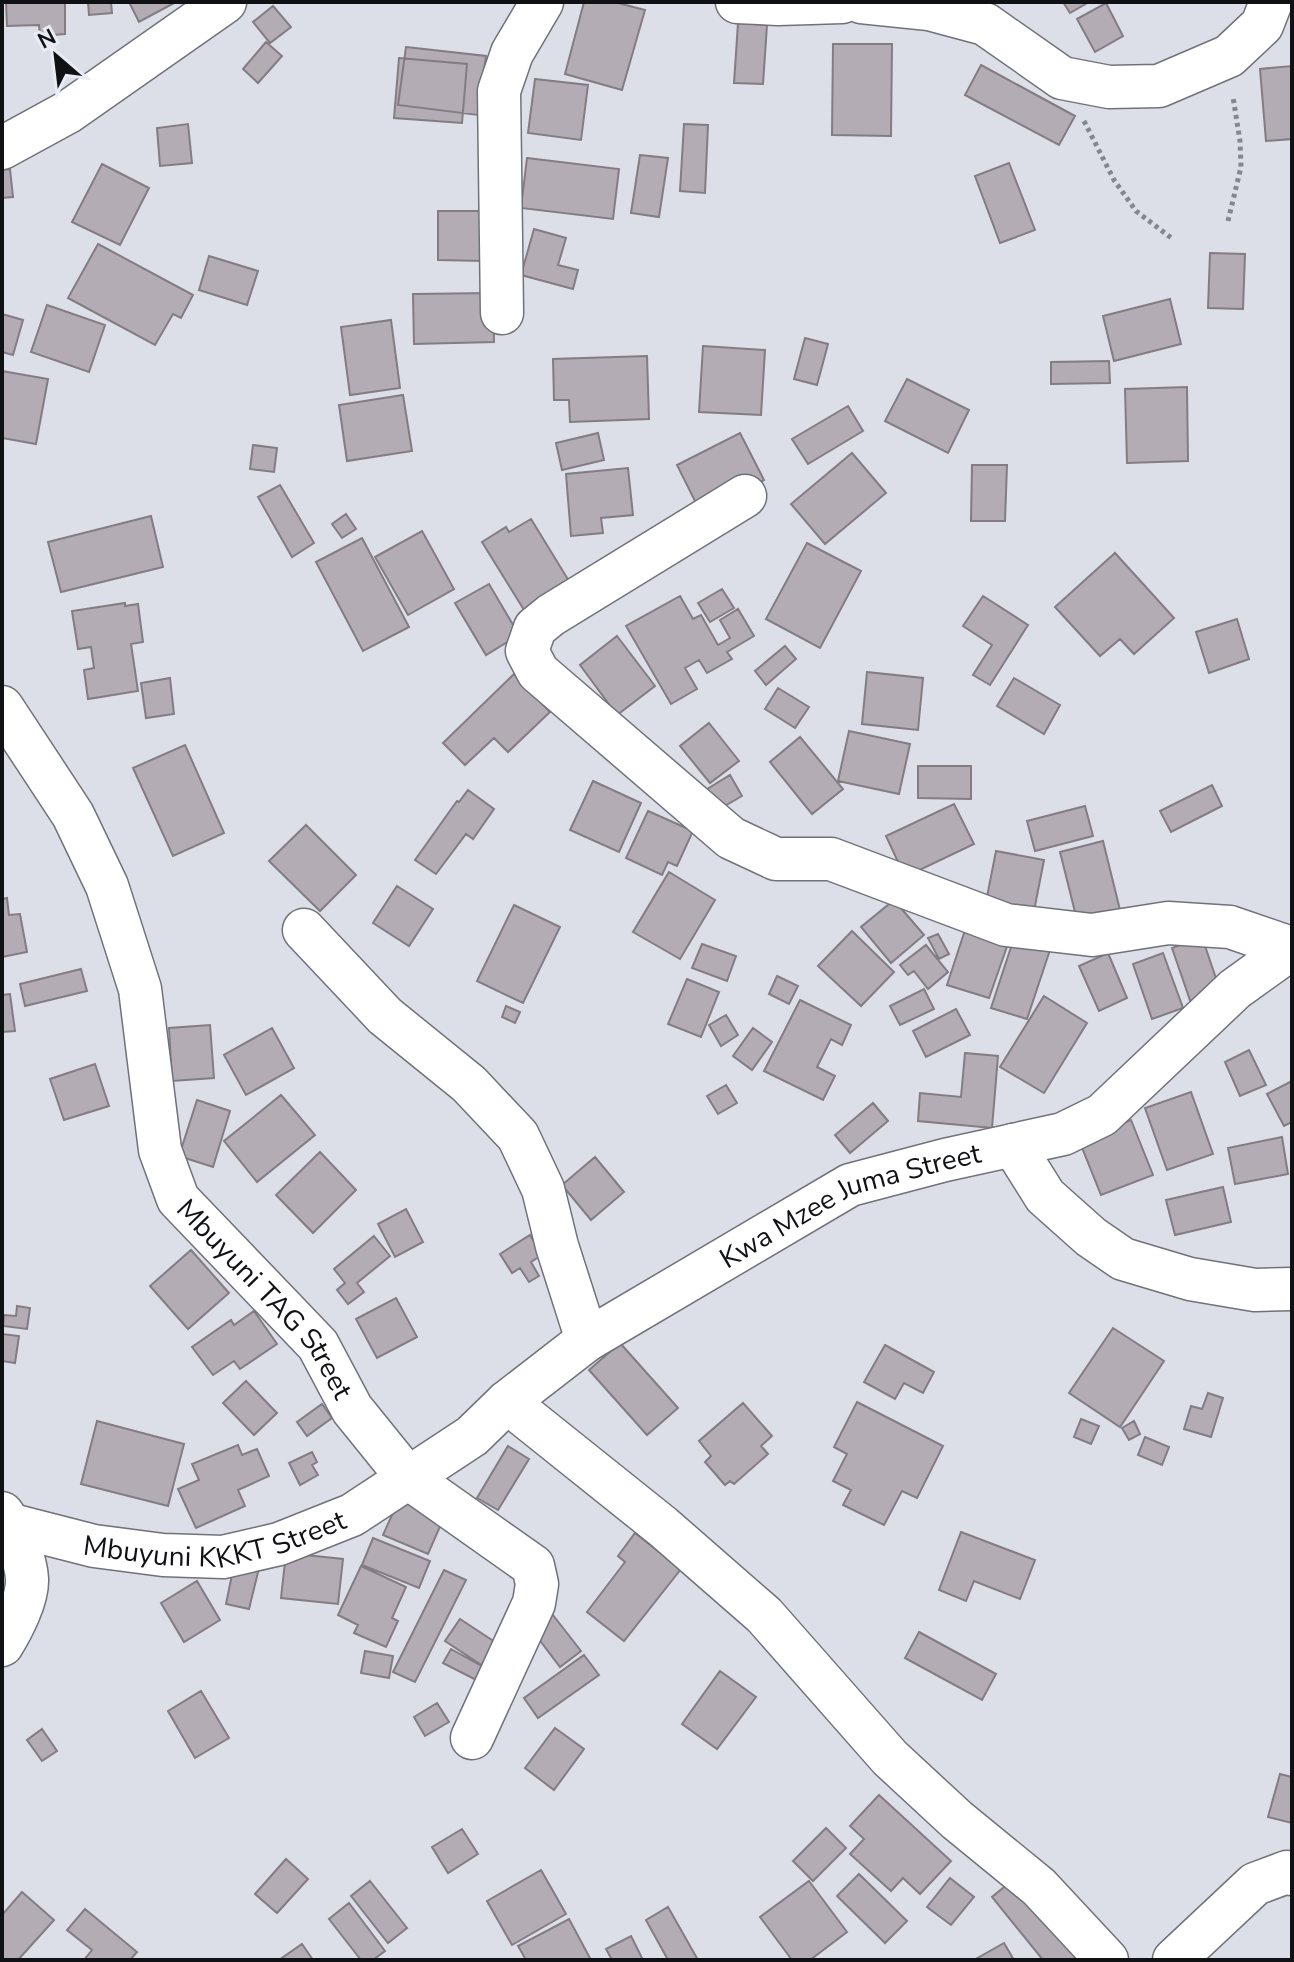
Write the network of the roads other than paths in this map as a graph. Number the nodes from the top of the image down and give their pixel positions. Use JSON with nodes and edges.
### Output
{"nodes":[{"id":1,"x":225,"y":2,"type":"edge"},
{"id":2,"x":542,"y":2,"type":"edge"},
{"id":3,"x":737,"y":2,"type":"edge"},
{"id":4,"x":842,"y":2,"type":"edge"},
{"id":5,"x":861,"y":2,"type":"edge"},
{"id":6,"x":1271,"y":2,"type":"edge"},
{"id":7,"x":2,"y":148,"type":"edge"},
{"id":8,"x":502,"y":313,"type":"dead end"},
{"id":9,"x":745,"y":496,"type":"dead end"},
{"id":10,"x":2,"y":707,"type":"edge"},
{"id":11,"x":304,"y":930,"type":"dead end"},
{"id":12,"x":1291,"y":948,"type":"edge"},
{"id":13,"x":1013,"y":1145,"type":"junction"},
{"id":14,"x":1292,"y":1289,"type":"edge"},
{"id":15,"x":587,"y":1340,"type":"junction"},
{"id":16,"x":507,"y":1402,"type":"junction"},
{"id":17,"x":407,"y":1477,"type":"junction"},
{"id":18,"x":7,"y":1519,"type":"edge"},
{"id":19,"x":2,"y":1645,"type":"edge"},
{"id":20,"x":472,"y":1738,"type":"dead end"},
{"id":21,"x":1292,"y":1874,"type":"edge"},
{"id":22,"x":1107,"y":1960,"type":"edge"},
{"id":23,"x":1174,"y":1960,"type":"edge"}],
"edges":[{"from":1,"to":7,"type":"street"},
{"from":2,"to":8,"type":"street"},
{"from":3,"to":4,"type":"street"},
{"from":5,"to":6,"type":"street"},
{"from":9,"to":12,"type":"street"},
{"from":10,"to":17,"type":"street","name":"Mbuyuni TAG Street"},
{"from":11,"to":15,"type":"street"},
{"from":12,"to":13,"type":"street","name":"Kwa Mzee Juma Street"},
{"from":13,"to":14,"type":"street"},
{"from":13,"to":15,"type":"street","name":"Kwa Mzee Juma Street"},
{"from":15,"to":16,"type":"street","name":"Kwa Mzee Juma Street"},
{"from":16,"to":17,"type":"street","name":"Kwa Mzee Juma Street"},
{"from":16,"to":22,"type":"street"},
{"from":17,"to":18,"type":"street","name":"Mbuyuni KKKT Street"},
{"from":17,"to":20,"type":"street","name":"Mbuyuni TAG Street"},
{"from":18,"to":19,"type":"street","name":"Mbuyuni KKKT Street"},
{"from":21,"to":23,"type":"street"}]}
